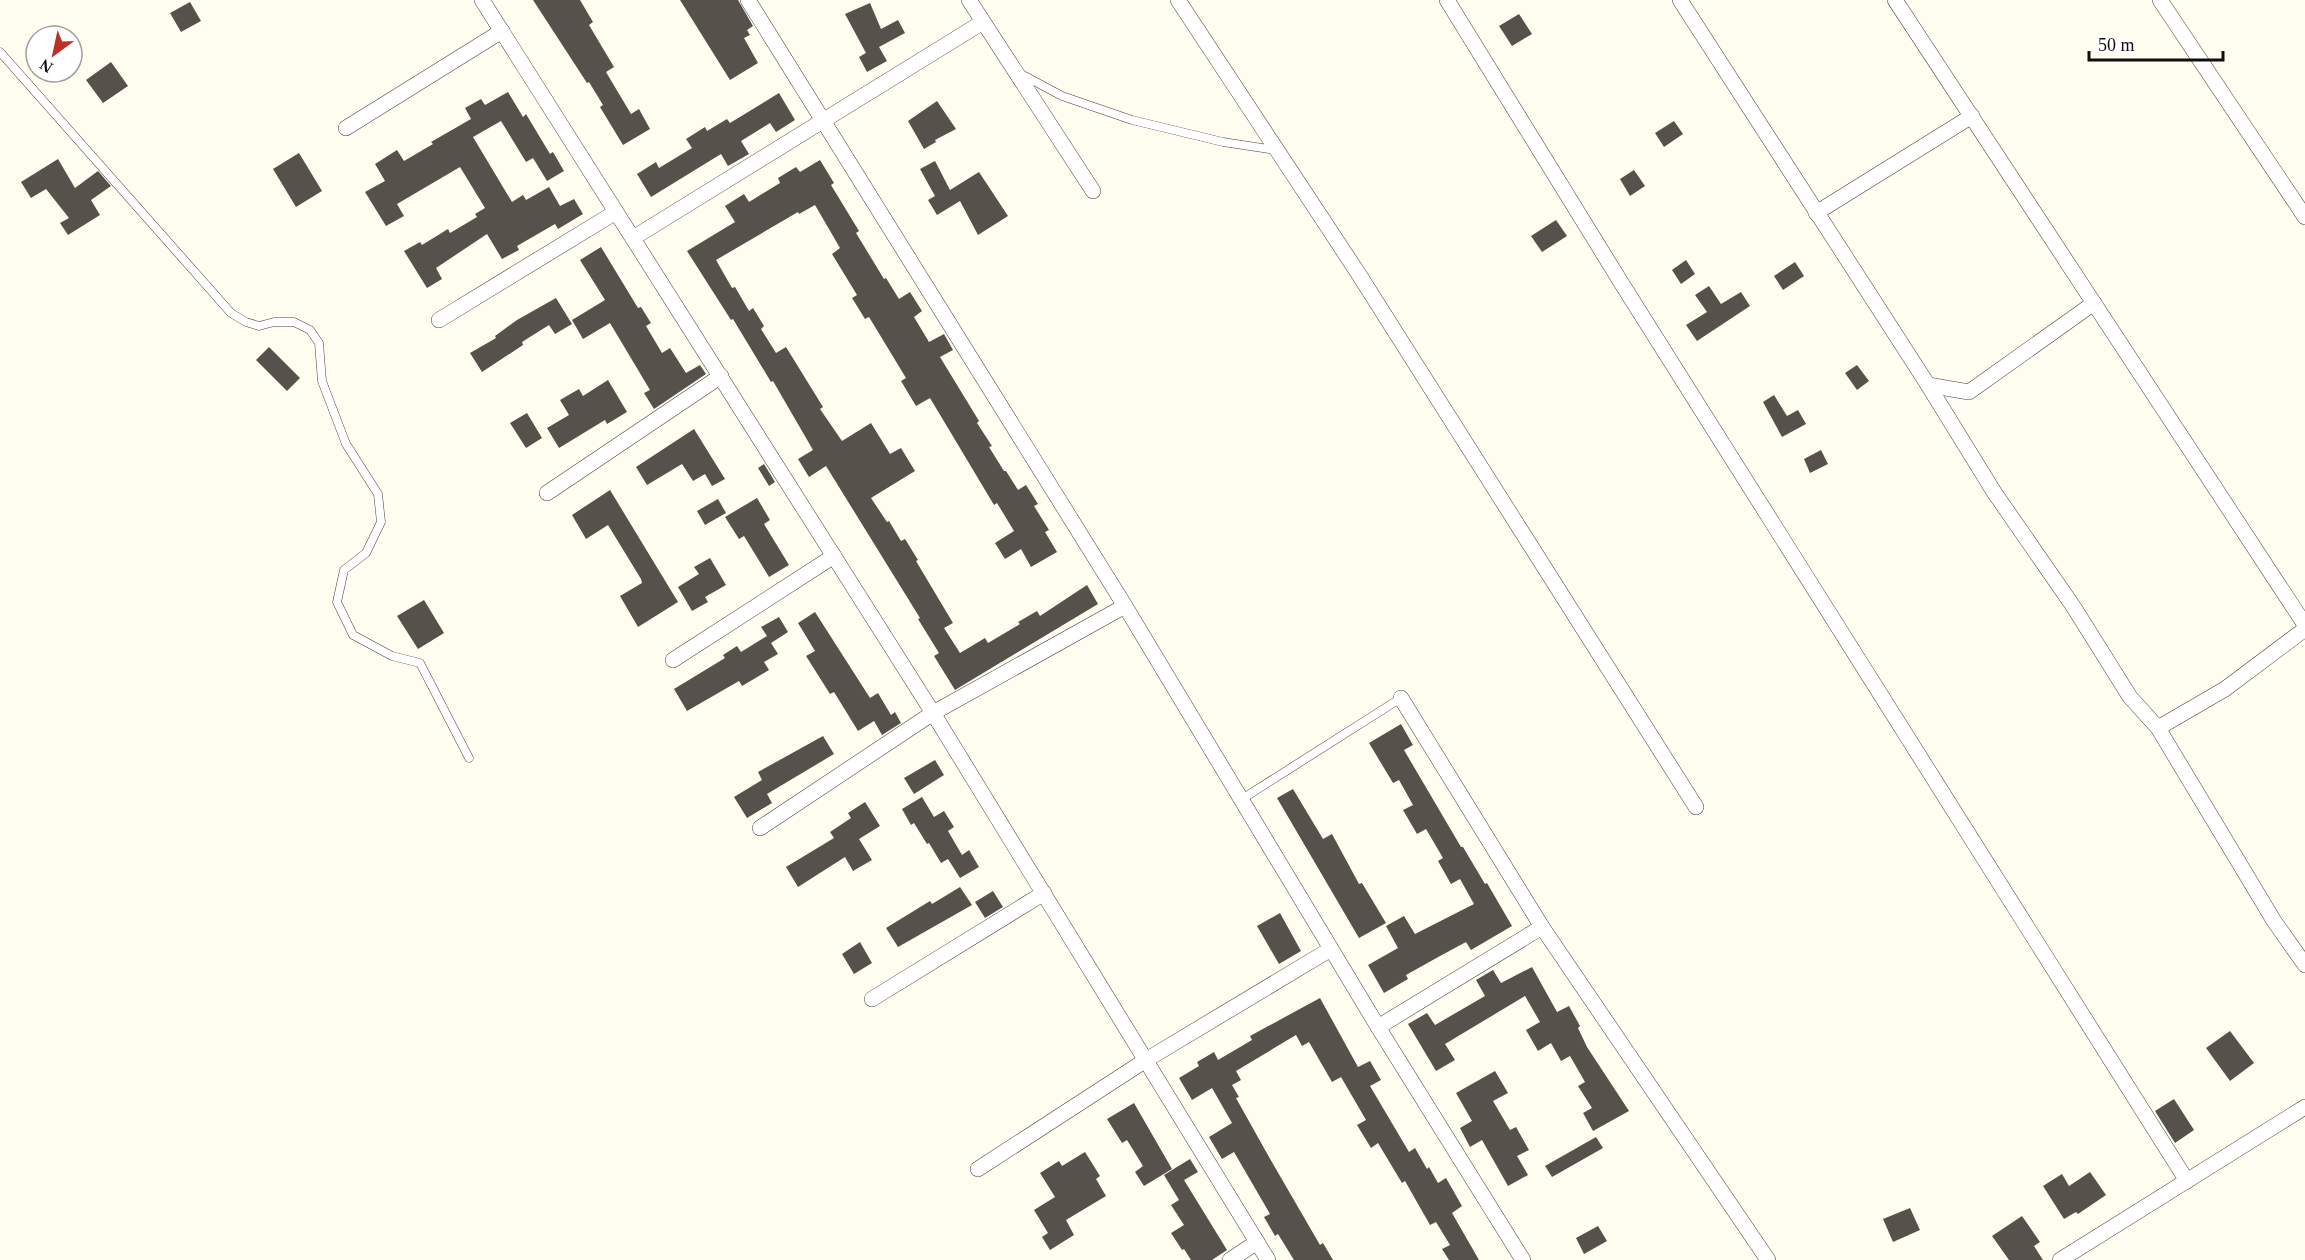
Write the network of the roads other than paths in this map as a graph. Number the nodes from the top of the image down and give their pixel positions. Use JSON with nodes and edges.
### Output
{"nodes":[{"id":1,"x":482,"y":0,"type":"edge"},
{"id":2,"x":748,"y":0,"type":"edge"},
{"id":3,"x":969,"y":0,"type":"edge"},
{"id":4,"x":1178,"y":0,"type":"edge"},
{"id":5,"x":1446,"y":0,"type":"edge"},
{"id":6,"x":1680,"y":0,"type":"edge"},
{"id":7,"x":1895,"y":0,"type":"edge"},
{"id":8,"x":2160,"y":0,"type":"edge"},
{"id":9,"x":983,"y":22,"type":"junction"},
{"id":10,"x":502,"y":31,"type":"junction"},
{"id":11,"x":0,"y":52,"type":"edge"},
{"id":12,"x":1015,"y":70,"type":"junction"},
{"id":13,"x":1972,"y":116,"type":"junction"},
{"id":14,"x":823,"y":121,"type":"junction"},
{"id":15,"x":346,"y":129,"type":"dead end"},
{"id":16,"x":1278,"y":150,"type":"junction"},
{"id":17,"x":1093,"y":191,"type":"dead end"},
{"id":18,"x":616,"y":212,"type":"junction"},
{"id":19,"x":1816,"y":213,"type":"junction"},
{"id":20,"x":2305,"y":217,"type":"edge"},
{"id":21,"x":633,"y":238,"type":"junction"},
{"id":22,"x":2094,"y":303,"type":"junction"},
{"id":23,"x":439,"y":320,"type":"dead end"},
{"id":24,"x":721,"y":376,"type":"junction"},
{"id":25,"x":1928,"y":385,"type":"junction"},
{"id":26,"x":548,"y":493,"type":"dead end"},
{"id":27,"x":834,"y":556,"type":"junction"},
{"id":28,"x":1125,"y":606,"type":"junction"},
{"id":29,"x":2305,"y":627,"type":"edge"},
{"id":30,"x":673,"y":660,"type":"dead end"},
{"id":31,"x":1401,"y":698,"type":"joint"},
{"id":32,"x":933,"y":713,"type":"junction"},
{"id":33,"x":2158,"y":728,"type":"junction"},
{"id":34,"x":469,"y":758,"type":"dead end"},
{"id":35,"x":1242,"y":799,"type":"junction"},
{"id":36,"x":1696,"y":807,"type":"dead end"},
{"id":37,"x":760,"y":828,"type":"dead end"},
{"id":38,"x":1044,"y":893,"type":"junction"},
{"id":39,"x":1542,"y":927,"type":"junction"},
{"id":40,"x":1331,"y":949,"type":"junction"},
{"id":41,"x":2305,"y":965,"type":"edge"},
{"id":42,"x":872,"y":999,"type":"dead end"},
{"id":43,"x":1378,"y":1027,"type":"junction"},
{"id":44,"x":1146,"y":1060,"type":"junction"},
{"id":45,"x":2305,"y":1107,"type":"edge"},
{"id":46,"x":978,"y":1169,"type":"dead end"},
{"id":47,"x":2187,"y":1181,"type":"junction"},
{"id":48,"x":1257,"y":1242,"type":"junction"},
{"id":49,"x":1230,"y":1260,"type":"edge"},
{"id":50,"x":1268,"y":1260,"type":"edge"},
{"id":51,"x":1523,"y":1260,"type":"edge"},
{"id":52,"x":1768,"y":1260,"type":"edge"},
{"id":53,"x":2060,"y":1260,"type":"edge"}],
"edges":[{"from":1,"to":10,"type":"street"},
{"from":2,"to":14,"type":"street"},
{"from":3,"to":9,"type":"street"},
{"from":4,"to":16,"type":"street"},
{"from":5,"to":47,"type":"street"},
{"from":6,"to":19,"type":"street"},
{"from":7,"to":13,"type":"street"},
{"from":8,"to":20,"type":"street"},
{"from":9,"to":12,"type":"street"},
{"from":9,"to":14,"type":"street"},
{"from":10,"to":15,"type":"street"},
{"from":10,"to":18,"type":"street"},
{"from":11,"to":34,"type":"lane"},
{"from":12,"to":16,"type":"lane"},
{"from":12,"to":17,"type":"street"},
{"from":13,"to":19,"type":"street"},
{"from":13,"to":22,"type":"street"},
{"from":14,"to":21,"type":"street"},
{"from":14,"to":28,"type":"street"},
{"from":16,"to":36,"type":"street"},
{"from":18,"to":21,"type":"street"},
{"from":18,"to":23,"type":"street"},
{"from":19,"to":25,"type":"street"},
{"from":21,"to":24,"type":"street"},
{"from":22,"to":25,"type":"street"},
{"from":22,"to":29,"type":"street"},
{"from":24,"to":26,"type":"street"},
{"from":24,"to":27,"type":"street"},
{"from":25,"to":33,"type":"street"},
{"from":27,"to":30,"type":"street"},
{"from":27,"to":32,"type":"street"},
{"from":28,"to":32,"type":"street"},
{"from":28,"to":35,"type":"street"},
{"from":29,"to":33,"type":"street"},
{"from":31,"to":35,"type":"lane"},
{"from":31,"to":39,"type":"street"},
{"from":32,"to":37,"type":"street"},
{"from":32,"to":38,"type":"street"},
{"from":33,"to":41,"type":"street"},
{"from":35,"to":40,"type":"street"},
{"from":38,"to":42,"type":"street"},
{"from":38,"to":44,"type":"street"},
{"from":39,"to":43,"type":"street"},
{"from":39,"to":52,"type":"street"},
{"from":40,"to":43,"type":"street"},
{"from":40,"to":44,"type":"street"},
{"from":43,"to":51,"type":"street"},
{"from":44,"to":46,"type":"street"},
{"from":44,"to":48,"type":"street"},
{"from":45,"to":47,"type":"street"},
{"from":47,"to":53,"type":"street"},
{"from":48,"to":49,"type":"street"},
{"from":48,"to":50,"type":"street"}]}
